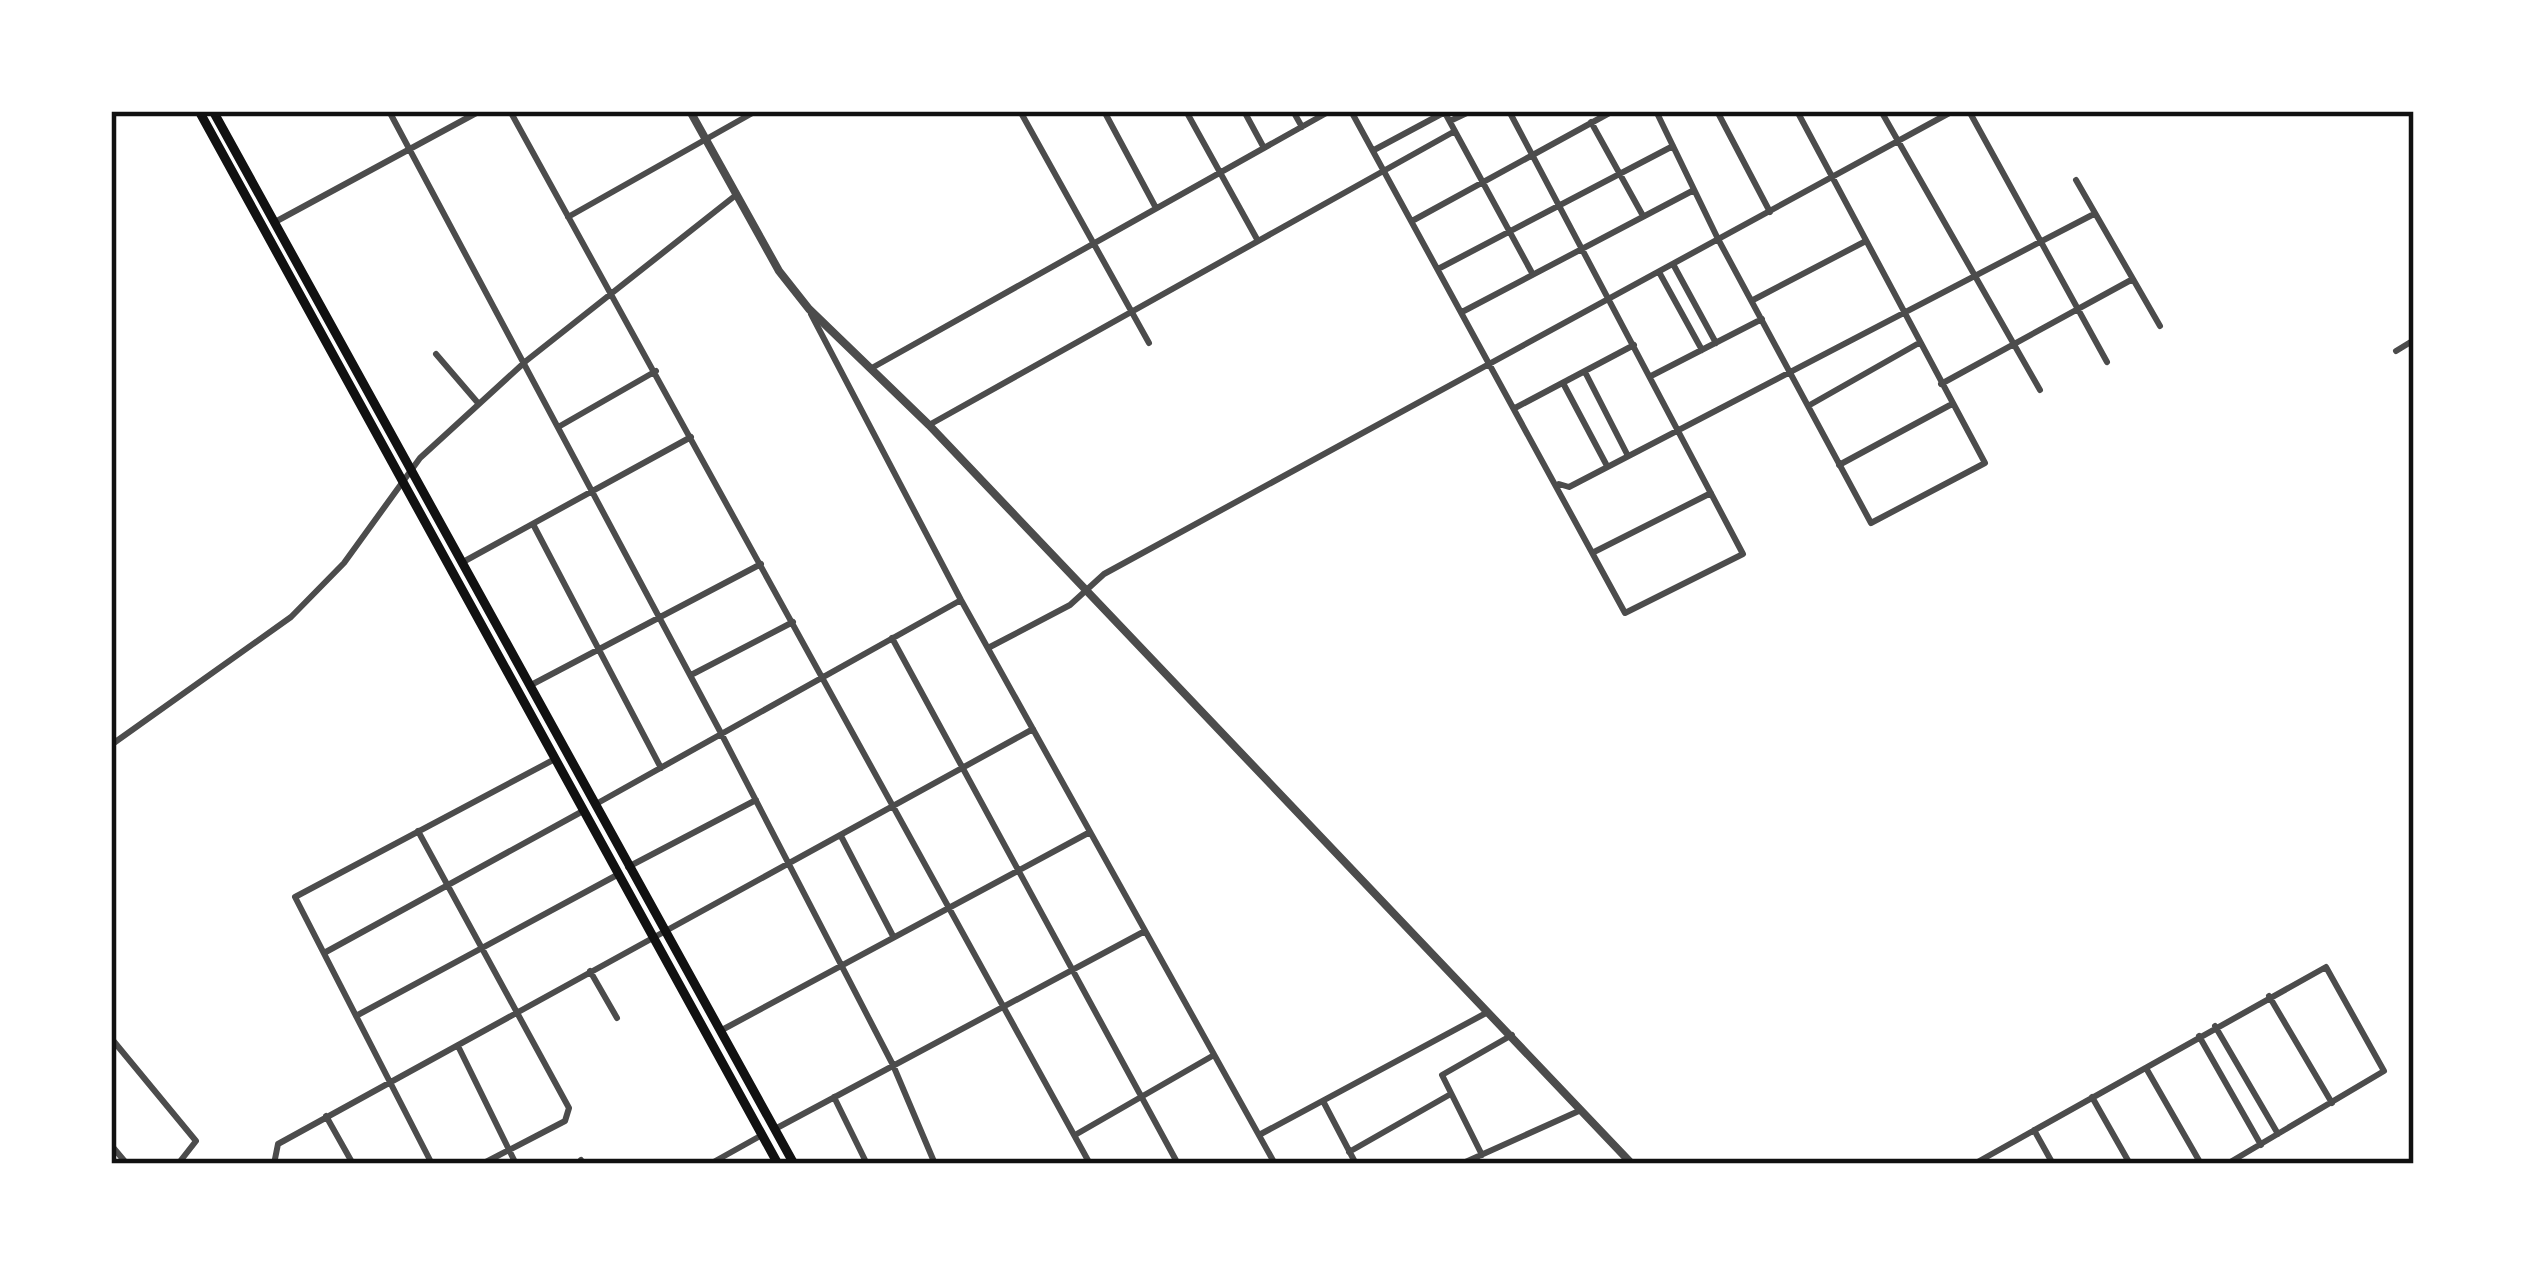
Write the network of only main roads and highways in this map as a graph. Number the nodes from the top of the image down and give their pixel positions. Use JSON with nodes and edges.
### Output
{"nodes":[{"id":1,"x":200,"y":111,"type":"edge"},
{"id":2,"x":213,"y":111,"type":"edge"},
{"id":3,"x":658,"y":934,"type":"junction"},
{"id":4,"x":778,"y":1164,"type":"edge"},
{"id":5,"x":794,"y":1164,"type":"edge"}],
"edges":[{"from":1,"to":3,"type":"main road"},
{"from":2,"to":3,"type":"main road"},
{"from":3,"to":4,"type":"main road"},
{"from":3,"to":5,"type":"main road"}]}
